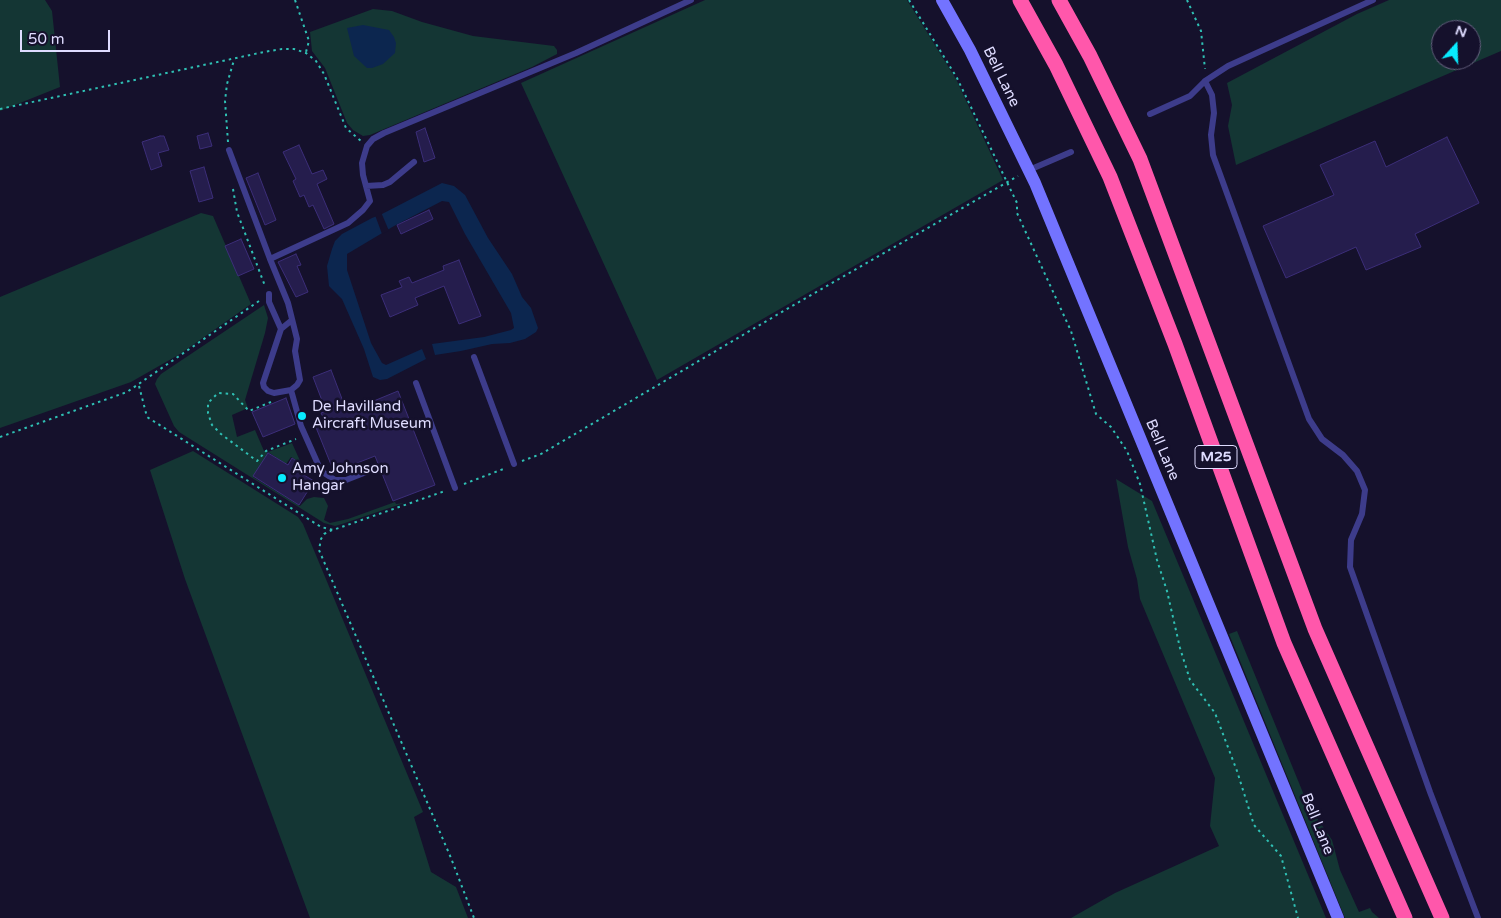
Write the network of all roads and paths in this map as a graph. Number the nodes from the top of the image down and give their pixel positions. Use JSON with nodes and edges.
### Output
{"nodes":[{"id":1,"x":294,"y":0,"type":"edge"},
{"id":2,"x":691,"y":0,"type":"edge"},
{"id":3,"x":910,"y":0,"type":"edge"},
{"id":4,"x":942,"y":0,"type":"edge"},
{"id":5,"x":1020,"y":0,"type":"edge"},
{"id":6,"x":1059,"y":0,"type":"edge"},
{"id":7,"x":1187,"y":0,"type":"edge"},
{"id":8,"x":1373,"y":0,"type":"edge"},
{"id":9,"x":306,"y":53,"type":"junction"},
{"id":10,"x":1205,"y":82,"type":"junction"},
{"id":11,"x":0,"y":108,"type":"edge"},
{"id":12,"x":1150,"y":114,"type":"dead end"},
{"id":13,"x":366,"y":146,"type":"junction"},
{"id":14,"x":229,"y":150,"type":"dead end"},
{"id":15,"x":1071,"y":152,"type":"dead end"},
{"id":16,"x":414,"y":162,"type":"dead end"},
{"id":17,"x":1029,"y":170,"type":"junction"},
{"id":18,"x":1007,"y":182,"type":"junction"},
{"id":19,"x":366,"y":186,"type":"junction"},
{"id":20,"x":270,"y":259,"type":"junction"},
{"id":21,"x":269,"y":294,"type":"joint"},
{"id":22,"x":292,"y":320,"type":"junction"},
{"id":23,"x":281,"y":329,"type":"junction"},
{"id":24,"x":474,"y":357,"type":"dead end"},
{"id":25,"x":416,"y":383,"type":"dead end"},
{"id":26,"x":291,"y":390,"type":"junction"},
{"id":27,"x":257,"y":407,"type":"dead end"},
{"id":28,"x":306,"y":436,"type":"junction"},
{"id":29,"x":0,"y":437,"type":"edge"},
{"id":30,"x":541,"y":454,"type":"dead end"},
{"id":31,"x":257,"y":462,"type":"junction"},
{"id":32,"x":261,"y":464,"type":"dead end"},
{"id":33,"x":514,"y":464,"type":"dead end"},
{"id":34,"x":374,"y":469,"type":"dead end"},
{"id":35,"x":455,"y":488,"type":"dead end"},
{"id":36,"x":333,"y":530,"type":"dead end"},
{"id":37,"x":474,"y":918,"type":"edge"},
{"id":38,"x":1298,"y":918,"type":"edge"},
{"id":39,"x":1338,"y":918,"type":"edge"},
{"id":40,"x":1405,"y":918,"type":"edge"},
{"id":41,"x":1442,"y":918,"type":"edge"},
{"id":42,"x":1478,"y":918,"type":"edge"}],
"edges":[{"from":1,"to":9,"type":"path"},
{"from":2,"to":13,"type":"lane"},
{"from":3,"to":18,"type":"path"},
{"from":4,"to":17,"type":"main road","name":"Bell Lane"},
{"from":5,"to":40,"type":"highway","number":"M25"},
{"from":6,"to":41,"type":"highway","number":"M25"},
{"from":7,"to":10,"type":"path"},
{"from":8,"to":10,"type":"lane"},
{"from":9,"to":11,"type":"path"},
{"from":9,"to":13,"type":"path"},
{"from":10,"to":12,"type":"lane"},
{"from":10,"to":42,"type":"lane"},
{"from":13,"to":19,"type":"lane"},
{"from":14,"to":20,"type":"lane"},
{"from":15,"to":17,"type":"lane"},
{"from":16,"to":19,"type":"lane"},
{"from":17,"to":39,"type":"main road","name":"Bell Lane"},
{"from":18,"to":30,"type":"path"},
{"from":18,"to":38,"type":"path"},
{"from":19,"to":20,"type":"lane"},
{"from":20,"to":22,"type":"lane"},
{"from":21,"to":23,"type":"lane"},
{"from":21,"to":29,"type":"path"},
{"from":22,"to":23,"type":"lane"},
{"from":22,"to":26,"type":"lane"},
{"from":23,"to":26,"type":"lane"},
{"from":24,"to":33,"type":"lane"},
{"from":25,"to":35,"type":"lane"},
{"from":26,"to":28,"type":"lane"},
{"from":27,"to":31,"type":"path"},
{"from":28,"to":31,"type":"path"},
{"from":28,"to":34,"type":"lane"},
{"from":31,"to":32,"type":"path"},
{"from":36,"to":37,"type":"path"}]}
